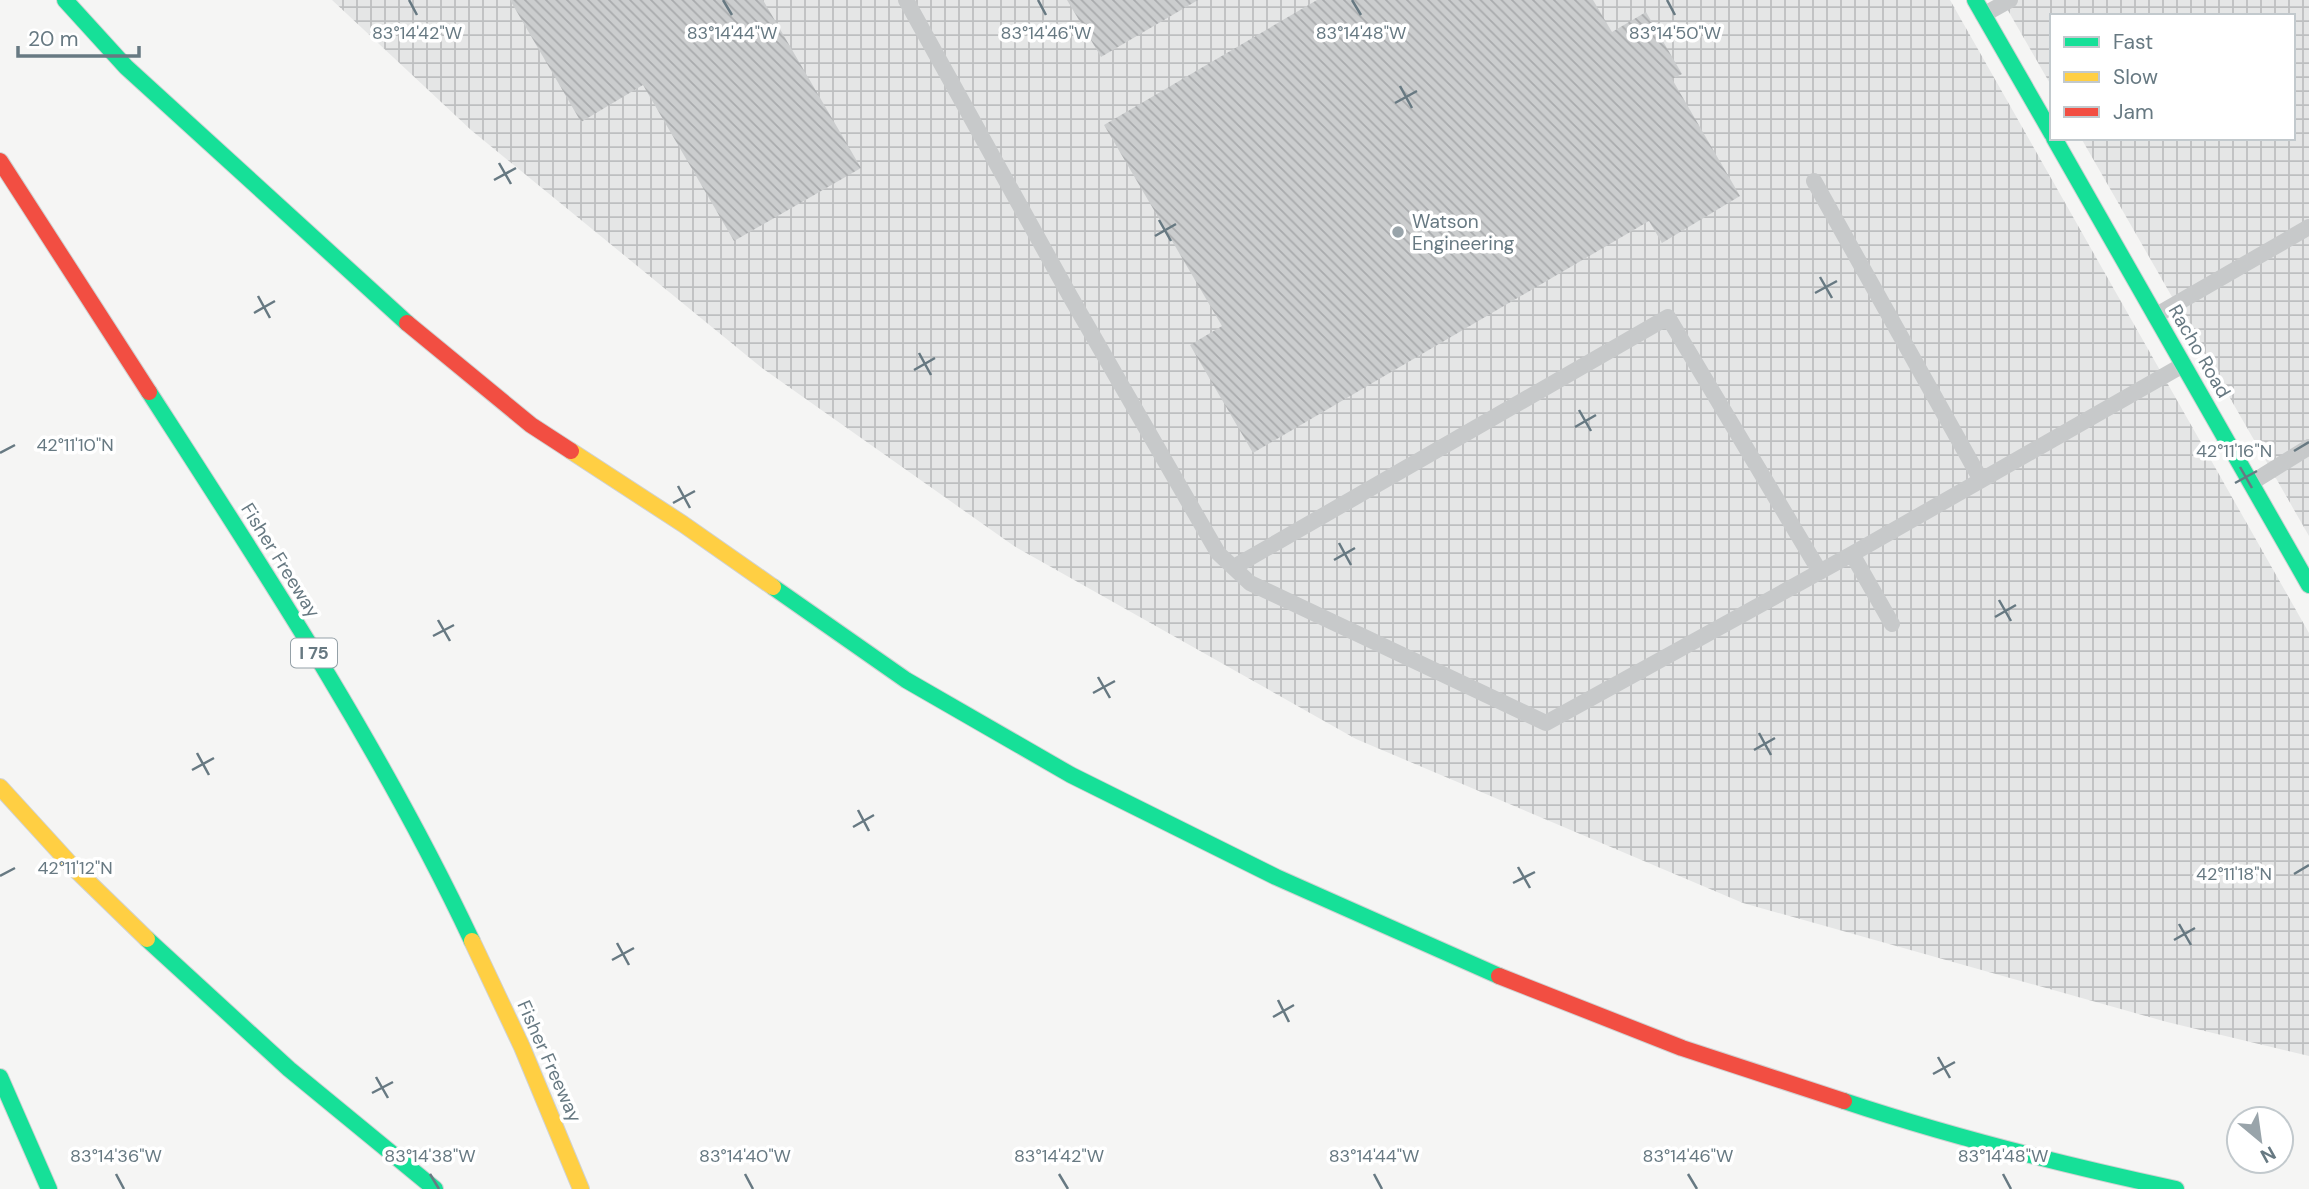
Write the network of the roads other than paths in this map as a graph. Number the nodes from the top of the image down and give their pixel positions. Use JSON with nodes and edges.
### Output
{"nodes":[{"id":1,"x":65,"y":0,"type":"edge"},
{"id":2,"x":906,"y":0,"type":"edge"},
{"id":3,"x":1975,"y":0,"type":"edge"},
{"id":4,"x":2010,"y":0,"type":"edge"},
{"id":5,"x":1983,"y":15,"type":"junction"},
{"id":6,"x":2050,"y":131,"type":"edge"},
{"id":7,"x":2055,"y":140,"type":"edge"},
{"id":8,"x":0,"y":161,"type":"edge"},
{"id":9,"x":1814,"y":181,"type":"dead end"},
{"id":10,"x":2309,"y":227,"type":"edge"},
{"id":11,"x":2155,"y":316,"type":"junction"},
{"id":12,"x":2183,"y":365,"type":"junction"},
{"id":13,"x":2309,"y":447,"type":"edge"},
{"id":14,"x":1981,"y":480,"type":"junction"},
{"id":15,"x":2251,"y":482,"type":"junction"},
{"id":16,"x":1852,"y":554,"type":"junction"},
{"id":17,"x":1234,"y":567,"type":"junction"},
{"id":18,"x":1820,"y":572,"type":"junction"},
{"id":19,"x":2309,"y":585,"type":"edge"},
{"id":20,"x":1892,"y":624,"type":"dead end"},
{"id":21,"x":0,"y":787,"type":"edge"},
{"id":22,"x":0,"y":1077,"type":"edge"},
{"id":23,"x":579,"y":1181,"type":"edge"},
{"id":24,"x":49,"y":1189,"type":"edge"},
{"id":25,"x":435,"y":1189,"type":"edge"},
{"id":26,"x":2176,"y":1189,"type":"edge"}],
"edges":[{"from":1,"to":26,"type":"main road"},
{"from":2,"to":17,"type":"lane"},
{"from":3,"to":5,"type":"main road","name":"Racho Road"},
{"from":4,"to":5,"type":"lane"},
{"from":5,"to":6,"type":"main road","name":"Racho Road"},
{"from":7,"to":11,"type":"main road","name":"Racho Road"},
{"from":8,"to":23,"type":"main road","name":"Fisher Freeway","number":"I 75"},
{"from":9,"to":14,"type":"lane"},
{"from":10,"to":11,"type":"lane"},
{"from":11,"to":12,"type":"main road","name":"Racho Road"},
{"from":12,"to":14,"type":"lane"},
{"from":12,"to":15,"type":"main road","name":"Racho Road"},
{"from":13,"to":15,"type":"lane"},
{"from":14,"to":16,"type":"lane"},
{"from":15,"to":19,"type":"main road","name":"Racho Road"},
{"from":16,"to":18,"type":"lane"},
{"from":16,"to":20,"type":"lane"},
{"from":17,"to":18,"type":"lane"},
{"from":17,"to":18,"type":"lane"},
{"from":21,"to":25,"type":"main road"},
{"from":22,"to":24,"type":"main road"}]}
